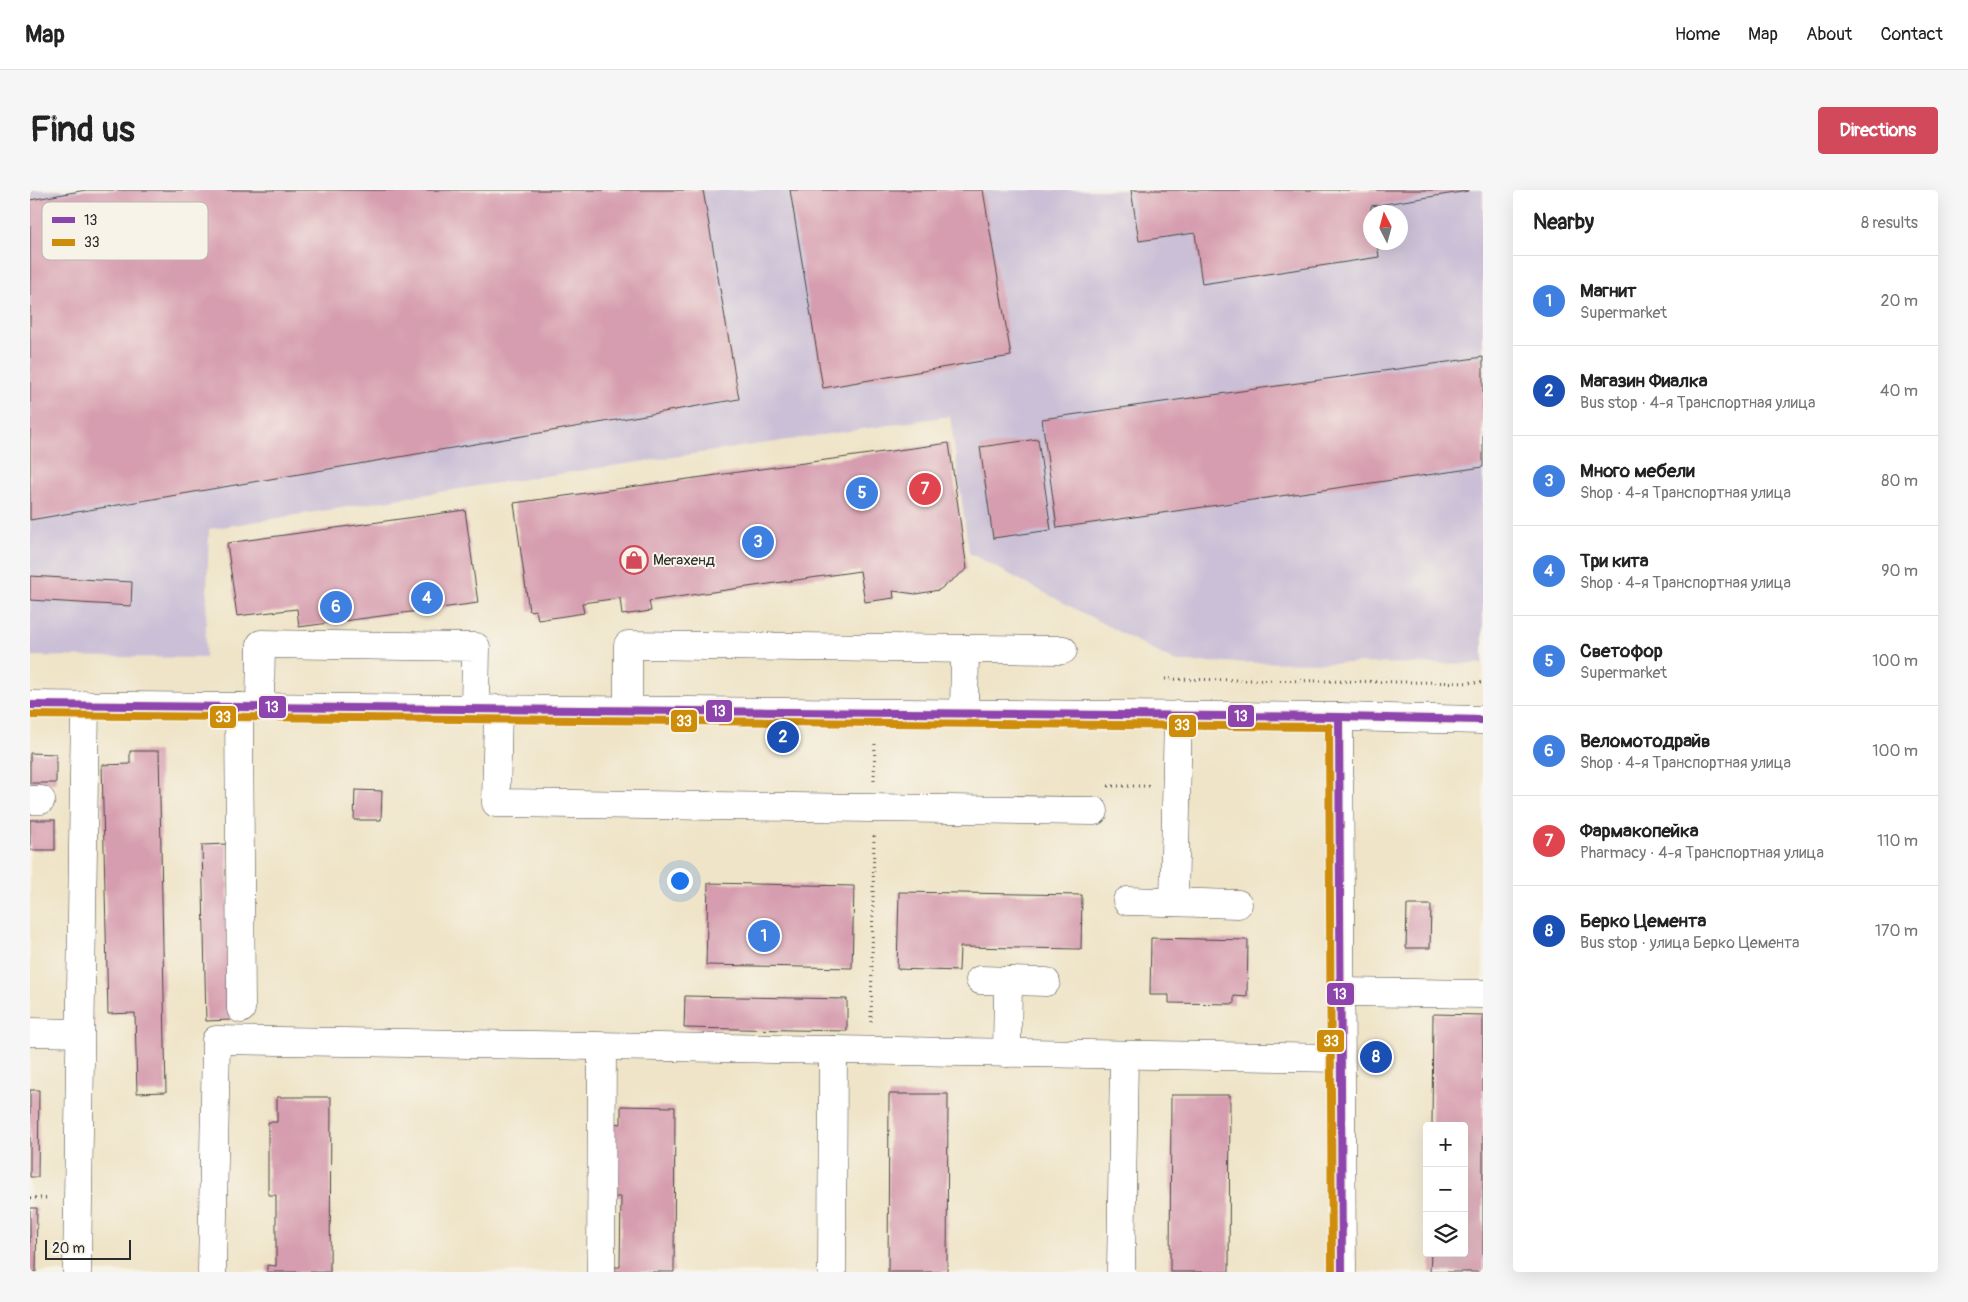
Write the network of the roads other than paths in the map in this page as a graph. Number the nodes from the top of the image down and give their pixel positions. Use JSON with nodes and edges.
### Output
{"nodes":[{"id":1,"x":965,"y":649,"type":"junction"},
{"id":2,"x":1063,"y":650,"type":"dead end"},
{"id":3,"x":30,"y":705,"type":"edge"},
{"id":4,"x":84,"y":705,"type":"junction"},
{"id":5,"x":249,"y":707,"type":"junction"},
{"id":6,"x":486,"y":709,"type":"junction"},
{"id":7,"x":628,"y":710,"type":"junction"},
{"id":8,"x":964,"y":714,"type":"junction"},
{"id":9,"x":1178,"y":716,"type":"junction"},
{"id":10,"x":1339,"y":717,"type":"junction"},
{"id":11,"x":1483,"y":720,"type":"edge"},
{"id":12,"x":1096,"y":798,"type":"road end"},
{"id":13,"x":1127,"y":901,"type":"dead end"},
{"id":14,"x":1174,"y":902,"type":"junction"},
{"id":15,"x":1238,"y":904,"type":"dead end"},
{"id":16,"x":980,"y":980,"type":"dead end"},
{"id":17,"x":1008,"y":981,"type":"junction"},
{"id":18,"x":1046,"y":982,"type":"dead end"},
{"id":19,"x":1340,"y":992,"type":"junction"},
{"id":20,"x":1483,"y":994,"type":"edge"},
{"id":21,"x":241,"y":1009,"type":"dead end"},
{"id":22,"x":30,"y":1032,"type":"edge"},
{"id":23,"x":80,"y":1033,"type":"junction"},
{"id":24,"x":602,"y":1046,"type":"junction"},
{"id":25,"x":833,"y":1050,"type":"junction"},
{"id":26,"x":1007,"y":1053,"type":"junction"},
{"id":27,"x":1124,"y":1055,"type":"junction"},
{"id":28,"x":1340,"y":1058,"type":"junction"},
{"id":29,"x":77,"y":1272,"type":"edge"},
{"id":30,"x":212,"y":1272,"type":"edge"},
{"id":31,"x":601,"y":1272,"type":"edge"},
{"id":32,"x":832,"y":1272,"type":"edge"},
{"id":33,"x":1121,"y":1272,"type":"edge"},
{"id":34,"x":1342,"y":1272,"type":"edge"}],
"edges":[{"from":1,"to":2,"type":"main road"},
{"from":1,"to":7,"type":"main road"},
{"from":1,"to":8,"type":"main road"},
{"from":3,"to":4,"type":"main road"},
{"from":4,"to":5,"type":"main road"},
{"from":4,"to":23,"type":"main road"},
{"from":5,"to":6,"type":"main road"},
{"from":5,"to":6,"type":"main road"},
{"from":5,"to":21,"type":"main road"},
{"from":6,"to":7,"type":"main road"},
{"from":6,"to":12,"type":"main road"},
{"from":7,"to":8,"type":"main road"},
{"from":8,"to":9,"type":"main road"},
{"from":9,"to":10,"type":"main road"},
{"from":9,"to":14,"type":"main road"},
{"from":10,"to":11,"type":"main road"},
{"from":10,"to":19,"type":"main road"},
{"from":13,"to":14,"type":"main road"},
{"from":14,"to":15,"type":"main road"},
{"from":16,"to":17,"type":"main road"},
{"from":17,"to":18,"type":"main road"},
{"from":17,"to":26,"type":"main road"},
{"from":19,"to":20,"type":"main road"},
{"from":19,"to":28,"type":"main road"},
{"from":22,"to":23,"type":"main road"},
{"from":23,"to":29,"type":"main road"},
{"from":24,"to":25,"type":"main road"},
{"from":24,"to":30,"type":"main road"},
{"from":24,"to":31,"type":"main road"},
{"from":25,"to":26,"type":"main road"},
{"from":25,"to":32,"type":"main road"},
{"from":26,"to":27,"type":"main road"},
{"from":27,"to":28,"type":"main road"},
{"from":27,"to":33,"type":"main road"},
{"from":28,"to":34,"type":"main road"}]}
